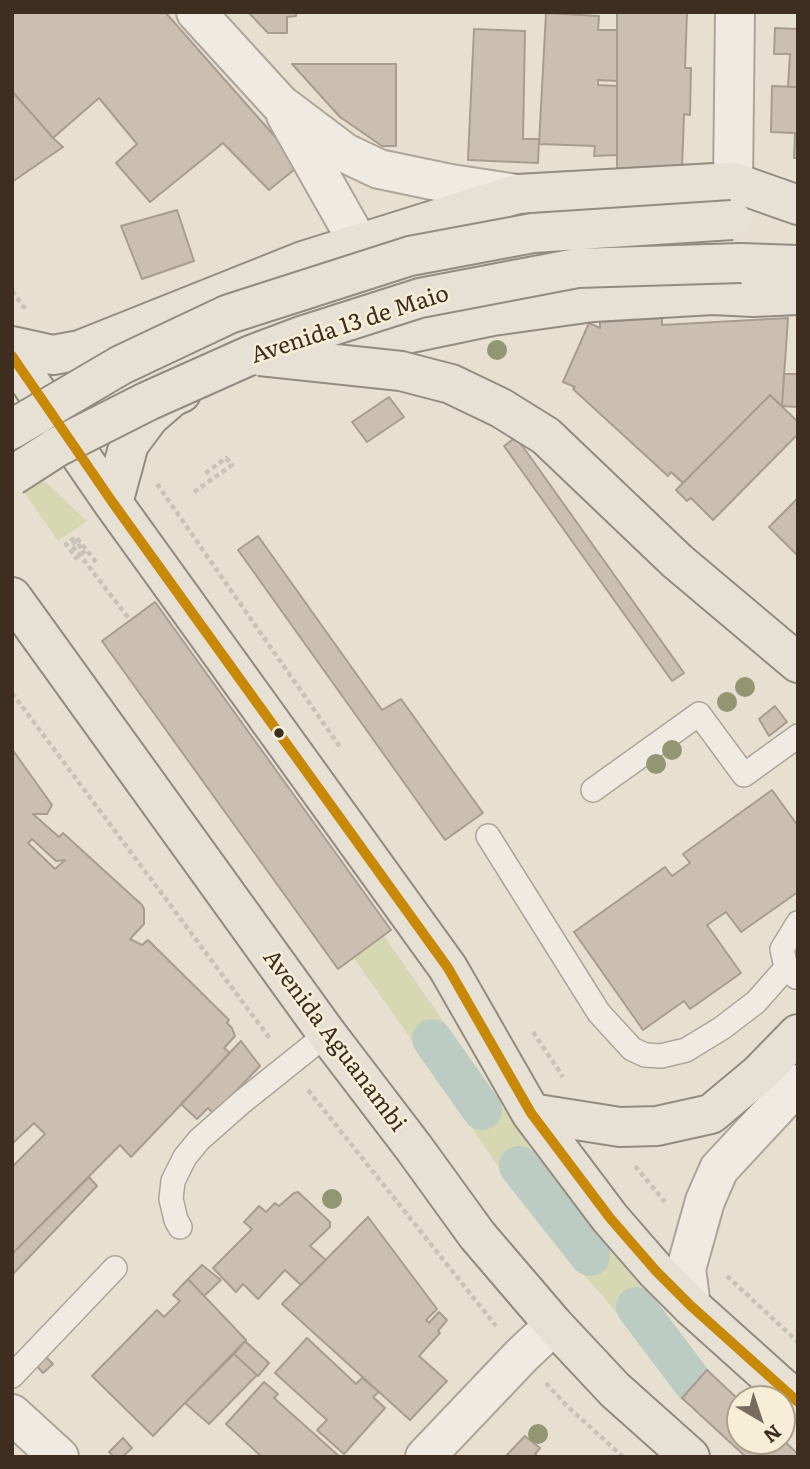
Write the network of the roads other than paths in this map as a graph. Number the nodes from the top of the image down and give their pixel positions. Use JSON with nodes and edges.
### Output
{"nodes":[{"id":1,"x":735,"y":12,"type":"edge"},
{"id":2,"x":201,"y":15,"type":"edge"},
{"id":3,"x":280,"y":104,"type":"junction"},
{"id":4,"x":733,"y":182,"type":"junction"},
{"id":5,"x":517,"y":194,"type":"junction"},
{"id":6,"x":798,"y":205,"type":"edge"},
{"id":7,"x":798,"y":218,"type":"edge"},
{"id":8,"x":359,"y":244,"type":"junction"},
{"id":9,"x":303,"y":261,"type":"junction"},
{"id":10,"x":798,"y":265,"type":"edge"},
{"id":11,"x":798,"y":295,"type":"edge"},
{"id":12,"x":117,"y":333,"type":"junction"},
{"id":13,"x":317,"y":344,"type":"junction"},
{"id":14,"x":12,"y":346,"type":"edge"},
{"id":15,"x":251,"y":355,"type":"junction"},
{"id":16,"x":12,"y":356,"type":"edge"},
{"id":17,"x":12,"y":405,"type":"edge"},
{"id":18,"x":150,"y":416,"type":"junction"},
{"id":19,"x":12,"y":430,"type":"edge"},
{"id":20,"x":88,"y":475,"type":"junction"},
{"id":21,"x":12,"y":476,"type":"edge"},
{"id":22,"x":113,"y":503,"type":"junction"},
{"id":23,"x":12,"y":597,"type":"edge"},
{"id":24,"x":798,"y":663,"type":"edge"},
{"id":25,"x":798,"y":736,"type":"edge"},
{"id":26,"x":593,"y":790,"type":"dead end"},
{"id":27,"x":488,"y":836,"type":"dead end"},
{"id":28,"x":798,"y":923,"type":"edge"},
{"id":29,"x":792,"y":973,"type":"edge"},
{"id":30,"x":327,"y":1034,"type":"junction"},
{"id":31,"x":798,"y":1034,"type":"edge"},
{"id":32,"x":798,"y":1084,"type":"edge"},
{"id":33,"x":531,"y":1113,"type":"junction"},
{"id":34,"x":180,"y":1227,"type":"dead end"},
{"id":35,"x":115,"y":1268,"type":"dead end"},
{"id":36,"x":691,"y":1306,"type":"junction"},
{"id":37,"x":554,"y":1325,"type":"junction"},
{"id":38,"x":12,"y":1376,"type":"edge"},
{"id":39,"x":798,"y":1402,"type":"edge"},
{"id":40,"x":14,"y":1418,"type":"edge"},
{"id":41,"x":59,"y":1457,"type":"edge"},
{"id":42,"x":425,"y":1457,"type":"edge"},
{"id":43,"x":690,"y":1457,"type":"edge"}],
"edges":[{"from":1,"to":4,"type":"street"},
{"from":2,"to":3,"type":"street"},
{"from":3,"to":5,"type":"street"},
{"from":3,"to":8,"type":"street"},
{"from":4,"to":5,"type":"main road"},
{"from":4,"to":6,"type":"main road"},
{"from":5,"to":8,"type":"main road"},
{"from":7,"to":19,"type":"main road","name":"Avenida 13 de Maio","bridge":true},
{"from":8,"to":9,"type":"main road"},
{"from":9,"to":12,"type":"main road"},
{"from":9,"to":13,"type":"main road"},
{"from":10,"to":15,"type":"main road","name":"Avenida 13 de Maio","bridge":true},
{"from":11,"to":13,"type":"main road"},
{"from":12,"to":14,"type":"main road"},
{"from":12,"to":18,"type":"main road"},
{"from":13,"to":18,"type":"main road"},
{"from":15,"to":21,"type":"main road","name":"Avenida 13 de Maio","bridge":true},
{"from":15,"to":24,"type":"main road","bridge":true},
{"from":16,"to":22,"type":"main road"},
{"from":17,"to":20,"type":"main road"},
{"from":18,"to":22,"type":"main road"},
{"from":19,"to":20,"type":"lane"},
{"from":20,"to":22,"type":"main road"},
{"from":22,"to":33,"type":"main road"},
{"from":23,"to":30,"type":"main road","name":"Avenida Aguanambi"},
{"from":25,"to":26,"type":"lane"},
{"from":27,"to":29,"type":"lane"},
{"from":28,"to":29,"type":"lane"},
{"from":30,"to":34,"type":"lane"},
{"from":30,"to":37,"type":"main road","name":"Avenida Aguanambi"},
{"from":31,"to":33,"type":"main road"},
{"from":32,"to":36,"type":"street"},
{"from":33,"to":36,"type":"main road"},
{"from":35,"to":38,"type":"lane"},
{"from":36,"to":39,"type":"main road"},
{"from":37,"to":42,"type":"street"},
{"from":37,"to":43,"type":"main road","name":"Avenida Aguanambi"},
{"from":40,"to":41,"type":"street"}]}
